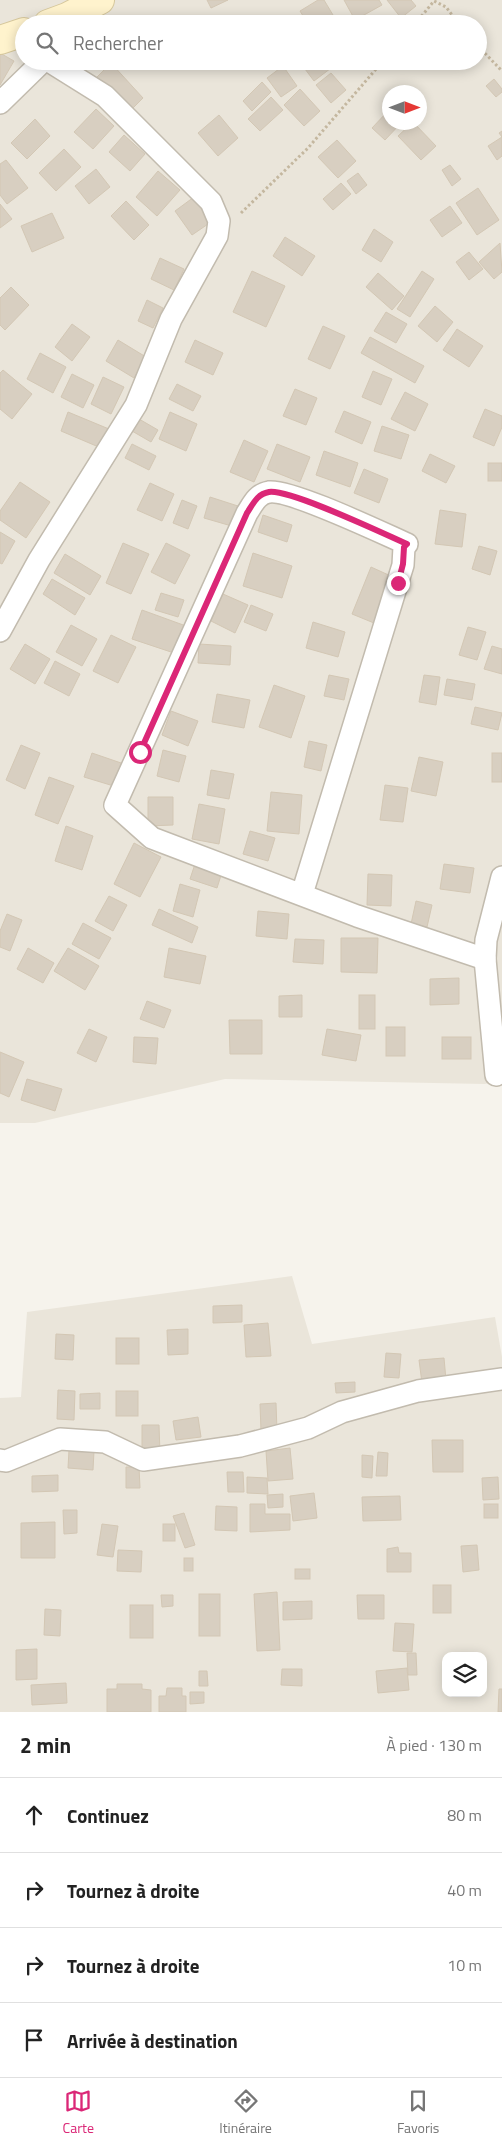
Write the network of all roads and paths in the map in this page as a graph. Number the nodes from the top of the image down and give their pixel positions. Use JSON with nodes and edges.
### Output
{"nodes":[{"id":1,"x":100,"y":0,"type":"edge"},
{"id":2,"x":72,"y":15,"type":"edge"},
{"id":3,"x":423,"y":15,"type":"edge"},
{"id":4,"x":452,"y":15,"type":"edge"},
{"id":5,"x":15,"y":35,"type":"edge"},
{"id":6,"x":0,"y":40,"type":"edge"},
{"id":7,"x":487,"y":55,"type":"edge"},
{"id":8,"x":34,"y":70,"type":"edge"},
{"id":9,"x":63,"y":70,"type":"edge"},
{"id":10,"x":375,"y":70,"type":"edge"},
{"id":11,"x":502,"y":71,"type":"edge"},
{"id":12,"x":0,"y":103,"type":"edge"},
{"id":13,"x":217,"y":236,"type":"junction"},
{"id":14,"x":0,"y":631,"type":"edge"},
{"id":15,"x":502,"y":877,"type":"edge"},
{"id":16,"x":302,"y":894,"type":"junction"},
{"id":17,"x":491,"y":946,"type":"edge"},
{"id":18,"x":496,"y":1075,"type":"dead end"},
{"id":19,"x":502,"y":1379,"type":"edge"},
{"id":20,"x":0,"y":1460,"type":"edge"}],
"edges":[{"from":1,"to":2,"type":"main road"},
{"from":3,"to":4,"type":"path"},
{"from":5,"to":6,"type":"main road"},
{"from":7,"to":11,"type":"path"},
{"from":8,"to":12,"type":"street"},
{"from":9,"to":13,"type":"street"},
{"from":10,"to":13,"type":"path"},
{"from":13,"to":14,"type":"street"},
{"from":15,"to":17,"type":"street"},
{"from":16,"to":16,"type":"street"},
{"from":16,"to":17,"type":"street"},
{"from":17,"to":18,"type":"street"},
{"from":19,"to":20,"type":"street"}]}
